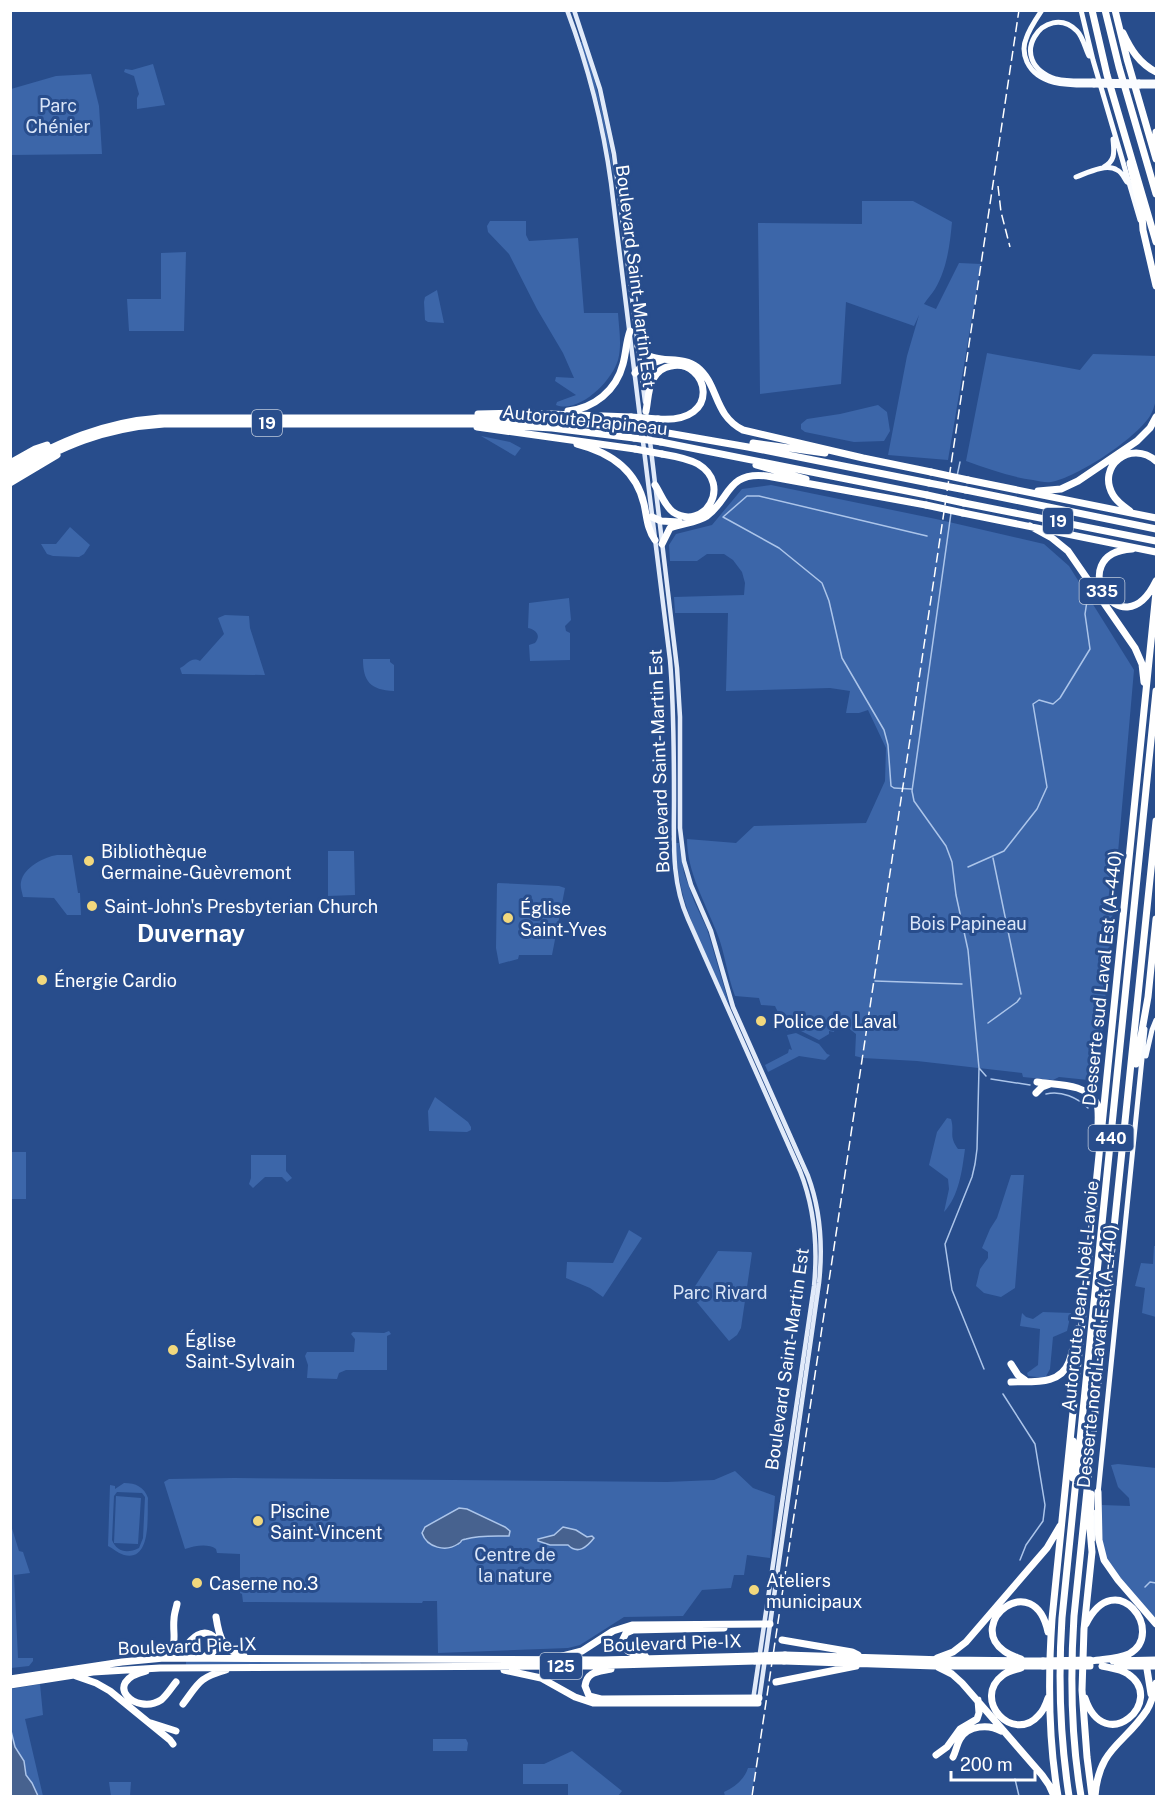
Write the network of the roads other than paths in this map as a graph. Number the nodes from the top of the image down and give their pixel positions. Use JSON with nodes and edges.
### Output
{"nodes":[{"id":1,"x":567,"y":10,"type":"edge"},
{"id":2,"x":573,"y":10,"type":"edge"},
{"id":3,"x":1042,"y":10,"type":"edge"},
{"id":4,"x":1081,"y":10,"type":"edge"},
{"id":5,"x":1092,"y":10,"type":"edge"},
{"id":6,"x":1105,"y":10,"type":"edge"},
{"id":7,"x":1115,"y":10,"type":"edge"},
{"id":8,"x":1117,"y":20,"type":"junction"},
{"id":9,"x":1095,"y":68,"type":"junction"},
{"id":10,"x":1156,"y":72,"type":"edge"},
{"id":11,"x":1094,"y":83,"type":"junction"},
{"id":12,"x":1156,"y":84,"type":"edge"},
{"id":13,"x":1113,"y":129,"type":"junction"},
{"id":14,"x":1156,"y":132,"type":"edge"},
{"id":15,"x":1156,"y":139,"type":"edge"},
{"id":16,"x":1128,"y":145,"type":"junction"},
{"id":17,"x":1156,"y":159,"type":"edge"},
{"id":18,"x":1103,"y":168,"type":"junction"},
{"id":19,"x":1076,"y":177,"type":"dead end"},
{"id":20,"x":1130,"y":187,"type":"junction"},
{"id":21,"x":1156,"y":194,"type":"edge"},
{"id":22,"x":1143,"y":230,"type":"junction"},
{"id":23,"x":1156,"y":242,"type":"edge"},
{"id":24,"x":1156,"y":286,"type":"edge"},
{"id":25,"x":630,"y":331,"type":"junction"},
{"id":26,"x":638,"y":346,"type":"junction"},
{"id":27,"x":662,"y":360,"type":"junction"},
{"id":28,"x":638,"y":370,"type":"junction"},
{"id":29,"x":646,"y":411,"type":"junction"},
{"id":30,"x":550,"y":414,"type":"junction"},
{"id":31,"x":438,"y":417,"type":"junction"},
{"id":32,"x":1156,"y":417,"type":"edge"},
{"id":33,"x":452,"y":423,"type":"junction"},
{"id":34,"x":665,"y":433,"type":"junction"},
{"id":35,"x":554,"y":437,"type":"junction"},
{"id":36,"x":79,"y":438,"type":"junction"},
{"id":37,"x":725,"y":454,"type":"junction"},
{"id":38,"x":863,"y":459,"type":"junction"},
{"id":39,"x":1156,"y":461,"type":"edge"},
{"id":40,"x":10,"y":463,"type":"edge"},
{"id":41,"x":10,"y":469,"type":"edge"},
{"id":42,"x":10,"y":476,"type":"edge"},
{"id":43,"x":10,"y":483,"type":"edge"},
{"id":44,"x":655,"y":485,"type":"junction"},
{"id":45,"x":1002,"y":486,"type":"junction"},
{"id":46,"x":876,"y":495,"type":"junction"},
{"id":47,"x":1132,"y":513,"type":"junction"},
{"id":48,"x":1156,"y":518,"type":"edge"},
{"id":49,"x":656,"y":519,"type":"junction"},
{"id":50,"x":688,"y":522,"type":"junction"},
{"id":51,"x":1030,"y":526,"type":"junction"},
{"id":52,"x":1155,"y":529,"type":"edge"},
{"id":53,"x":1155,"y":541,"type":"edge"},
{"id":54,"x":659,"y":542,"type":"junction"},
{"id":55,"x":1138,"y":548,"type":"junction"},
{"id":56,"x":1154,"y":551,"type":"edge"},
{"id":57,"x":1156,"y":581,"type":"edge"},
{"id":58,"x":1156,"y":592,"type":"edge"},
{"id":59,"x":1156,"y":691,"type":"edge"},
{"id":60,"x":1146,"y":696,"type":"junction"},
{"id":61,"x":1149,"y":766,"type":"junction"},
{"id":62,"x":1156,"y":821,"type":"edge"},
{"id":63,"x":1127,"y":882,"type":"junction"},
{"id":64,"x":1156,"y":921,"type":"edge"},
{"id":65,"x":1156,"y":933,"type":"edge"},
{"id":66,"x":1148,"y":997,"type":"junction"},
{"id":67,"x":1156,"y":1020,"type":"edge"},
{"id":68,"x":740,"y":1028,"type":"junction"},
{"id":69,"x":1141,"y":1075,"type":"junction"},
{"id":70,"x":1037,"y":1082,"type":"dead end"},
{"id":71,"x":1050,"y":1084,"type":"junction"},
{"id":72,"x":1036,"y":1093,"type":"dead end"},
{"id":73,"x":1125,"y":1126,"type":"junction"},
{"id":74,"x":1099,"y":1147,"type":"junction"},
{"id":75,"x":1083,"y":1310,"type":"junction"},
{"id":76,"x":1011,"y":1364,"type":"dead end"},
{"id":77,"x":1028,"y":1381,"type":"junction"},
{"id":78,"x":1011,"y":1382,"type":"dead end"},
{"id":79,"x":1072,"y":1414,"type":"junction"},
{"id":80,"x":1092,"y":1452,"type":"junction"},
{"id":81,"x":1098,"y":1492,"type":"junction"},
{"id":82,"x":1073,"y":1509,"type":"junction"},
{"id":83,"x":1060,"y":1526,"type":"junction"},
{"id":84,"x":1092,"y":1552,"type":"junction"},
{"id":85,"x":177,"y":1604,"type":"dead end"},
{"id":86,"x":216,"y":1617,"type":"dead end"},
{"id":87,"x":1156,"y":1624,"type":"edge"},
{"id":88,"x":767,"y":1626,"type":"junction"},
{"id":89,"x":1084,"y":1629,"type":"junction"},
{"id":90,"x":782,"y":1641,"type":"dead end"},
{"id":91,"x":1050,"y":1641,"type":"junction"},
{"id":92,"x":184,"y":1654,"type":"junction"},
{"id":93,"x":198,"y":1658,"type":"junction"},
{"id":94,"x":656,"y":1658,"type":"junction"},
{"id":95,"x":756,"y":1658,"type":"junction"},
{"id":96,"x":785,"y":1658,"type":"junction"},
{"id":97,"x":863,"y":1658,"type":"junction"},
{"id":98,"x":255,"y":1659,"type":"junction"},
{"id":99,"x":141,"y":1660,"type":"junction"},
{"id":100,"x":545,"y":1660,"type":"junction"},
{"id":101,"x":1156,"y":1660,"type":"edge"},
{"id":102,"x":1090,"y":1662,"type":"junction"},
{"id":103,"x":871,"y":1663,"type":"junction"},
{"id":104,"x":934,"y":1663,"type":"junction"},
{"id":105,"x":1026,"y":1663,"type":"junction"},
{"id":106,"x":1146,"y":1663,"type":"junction"},
{"id":107,"x":632,"y":1665,"type":"junction"},
{"id":108,"x":1102,"y":1666,"type":"junction"},
{"id":109,"x":1156,"y":1666,"type":"edge"},
{"id":110,"x":235,"y":1667,"type":"junction"},
{"id":111,"x":490,"y":1667,"type":"junction"},
{"id":112,"x":160,"y":1668,"type":"junction"},
{"id":113,"x":74,"y":1675,"type":"junction"},
{"id":114,"x":31,"y":1678,"type":"junction"},
{"id":115,"x":10,"y":1679,"type":"edge"},
{"id":116,"x":176,"y":1682,"type":"dead end"},
{"id":117,"x":776,"y":1682,"type":"dead end"},
{"id":118,"x":1156,"y":1683,"type":"edge"},
{"id":119,"x":10,"y":1685,"type":"edge"},
{"id":120,"x":1059,"y":1685,"type":"junction"},
{"id":121,"x":1082,"y":1690,"type":"junction"},
{"id":122,"x":1050,"y":1696,"type":"junction"},
{"id":123,"x":1152,"y":1696,"type":"junction"},
{"id":124,"x":756,"y":1700,"type":"junction"},
{"id":125,"x":978,"y":1700,"type":"junction"},
{"id":126,"x":183,"y":1704,"type":"dead end"},
{"id":127,"x":149,"y":1722,"type":"junction"},
{"id":128,"x":176,"y":1731,"type":"dead end"},
{"id":129,"x":1009,"y":1736,"type":"junction"},
{"id":130,"x":953,"y":1739,"type":"junction"},
{"id":131,"x":172,"y":1744,"type":"dead end"},
{"id":132,"x":936,"y":1755,"type":"dead end"},
{"id":133,"x":1053,"y":1760,"type":"junction"},
{"id":134,"x":1056,"y":1797,"type":"edge"},
{"id":135,"x":1068,"y":1797,"type":"edge"},
{"id":136,"x":1081,"y":1797,"type":"edge"},
{"id":137,"x":1094,"y":1797,"type":"edge"}],
"edges":[{"from":1,"to":25,"type":"main road","name":"Boulevard Saint-Martin Est"},
{"from":2,"to":26,"type":"main road","name":"Boulevard Saint-Martin Est"},
{"from":3,"to":11,"type":"main road"},
{"from":4,"to":9,"type":"main road"},
{"from":5,"to":16,"type":"highway"},
{"from":6,"to":21,"type":"highway"},
{"from":7,"to":8,"type":"highway"},
{"from":8,"to":10,"type":"highway"},
{"from":8,"to":17,"type":"highway"},
{"from":9,"to":11,"type":"main road"},
{"from":9,"to":13,"type":"main road"},
{"from":11,"to":12,"type":"main road","bridge":true},
{"from":13,"to":18,"type":"main road"},
{"from":13,"to":20,"type":"main road"},
{"from":14,"to":15,"type":"highway"},
{"from":16,"to":22,"type":"highway"},
{"from":16,"to":23,"type":"highway"},
{"from":18,"to":19,"type":"main road"},
{"from":18,"to":20,"type":"main road"},
{"from":20,"to":22,"type":"main road"},
{"from":22,"to":24,"type":"highway"},
{"from":25,"to":28,"type":"main road","name":"Boulevard Saint-Martin Est"},
{"from":25,"to":30,"type":"highway"},
{"from":26,"to":27,"type":"highway"},
{"from":26,"to":28,"type":"main road","name":"Boulevard Saint-Martin Est"},
{"from":27,"to":28,"type":"highway"},
{"from":27,"to":38,"type":"highway"},
{"from":28,"to":29,"type":"main road","name":"Boulevard Saint-Martin Est"},
{"from":28,"to":49,"type":"main road","name":"Boulevard Saint-Martin Est"},
{"from":29,"to":30,"type":"highway","bridge":true},
{"from":29,"to":44,"type":"main road","name":"Boulevard Saint-Martin Est"},
{"from":30,"to":31,"type":"highway"},
{"from":31,"to":34,"type":"highway","name":"Autoroute Papineau","number":"19","bridge":true},
{"from":31,"to":36,"type":"highway","name":"Autoroute Papineau","number":"19"},
{"from":32,"to":45,"type":"highway"},
{"from":33,"to":35,"type":"highway"},
{"from":33,"to":36,"type":"highway","name":"Autoroute Papineau","number":"19"},
{"from":33,"to":37,"type":"highway","name":"Autoroute Papineau","number":"19","bridge":true},
{"from":34,"to":38,"type":"highway"},
{"from":34,"to":52,"type":"highway","name":"Autoroute Papineau","number":"19","bridge":true},
{"from":35,"to":44,"type":"highway","bridge":true},
{"from":35,"to":54,"type":"highway"},
{"from":36,"to":40,"type":"highway"},
{"from":36,"to":41,"type":"highway","name":"Autoroute Papineau","number":"19"},
{"from":36,"to":42,"type":"highway","name":"Autoroute Papineau","number":"19"},
{"from":36,"to":43,"type":"highway"},
{"from":37,"to":46,"type":"highway"},
{"from":37,"to":53,"type":"highway","name":"Autoroute Papineau","number":"19","bridge":true},
{"from":38,"to":45,"type":"highway","bridge":true},
{"from":39,"to":47,"type":"highway"},
{"from":44,"to":49,"type":"main road","name":"Boulevard Saint-Martin Est"},
{"from":45,"to":47,"type":"highway"},
{"from":46,"to":50,"type":"highway"},
{"from":46,"to":51,"type":"highway","bridge":true},
{"from":47,"to":48,"type":"highway"},
{"from":49,"to":50,"type":"highway"},
{"from":49,"to":54,"type":"main road","name":"Boulevard Saint-Martin Est"},
{"from":50,"to":54,"type":"highway"},
{"from":51,"to":55,"type":"highway"},
{"from":51,"to":60,"type":"highway"},
{"from":54,"to":68,"type":"main road","name":"Boulevard Saint-Martin Est"},
{"from":54,"to":68,"type":"main road","name":"Boulevard Saint-Martin Est"},
{"from":55,"to":56,"type":"highway","number":"335"},
{"from":55,"to":57,"type":"highway","number":"335"},
{"from":58,"to":60,"type":"highway","name":"Desserte sud Laval Est (A-440)"},
{"from":59,"to":61,"type":"highway","name":"Autoroute Jean-Noël-Lavoie","number":"440"},
{"from":60,"to":63,"type":"highway","name":"Desserte sud Laval Est (A-440)"},
{"from":61,"to":63,"type":"highway"},
{"from":61,"to":82,"type":"highway","name":"Autoroute Jean-Noël-Lavoie","number":"440"},
{"from":62,"to":73,"type":"highway","name":"Autoroute Jean-Noël-Lavoie","number":"440"},
{"from":63,"to":74,"type":"highway","name":"Desserte sud Laval Est (A-440)"},
{"from":64,"to":65,"type":"highway"},
{"from":64,"to":66,"type":"highway","name":"Desserte nord Laval Est (A-440)"},
{"from":66,"to":69,"type":"main road","name":"Desserte nord Laval Est (A-440)"},
{"from":66,"to":73,"type":"highway"},
{"from":67,"to":69,"type":"main road"},
{"from":68,"to":88,"type":"main road","name":"Boulevard Saint-Martin Est"},
{"from":69,"to":81,"type":"main road","name":"Desserte nord Laval Est (A-440)"},
{"from":70,"to":71,"type":"highway"},
{"from":71,"to":72,"type":"highway"},
{"from":71,"to":74,"type":"highway"},
{"from":73,"to":80,"type":"highway","name":"Autoroute Jean-Noël-Lavoie","number":"440"},
{"from":74,"to":75,"type":"highway","name":"Desserte sud Laval Est (A-440)"},
{"from":75,"to":77,"type":"highway"},
{"from":75,"to":79,"type":"highway","name":"Desserte sud Laval Est (A-440)"},
{"from":76,"to":77,"type":"highway"},
{"from":77,"to":78,"type":"highway"},
{"from":79,"to":82,"type":"highway"},
{"from":79,"to":83,"type":"highway","name":"Desserte sud Laval Est (A-440)"},
{"from":80,"to":84,"type":"highway"},
{"from":80,"to":136,"type":"highway","name":"Autoroute Jean-Noël-Lavoie","number":"440"},
{"from":81,"to":84,"type":"main road","name":"Desserte nord Laval Est (A-440)"},
{"from":81,"to":87,"type":"highway"},
{"from":82,"to":120,"type":"highway","name":"Autoroute Jean-Noël-Lavoie","number":"440"},
{"from":83,"to":91,"type":"highway","name":"Desserte sud Laval Est (A-440)"},
{"from":83,"to":104,"type":"highway"},
{"from":84,"to":89,"type":"highway","name":"Desserte nord Laval Est (A-440)"},
{"from":85,"to":99,"type":"highway"},
{"from":86,"to":98,"type":"highway"},
{"from":88,"to":94,"type":"highway"},
{"from":88,"to":100,"type":"highway"},
{"from":88,"to":124,"type":"main road","name":"Boulevard Saint-Martin Est"},
{"from":89,"to":102,"type":"highway"},
{"from":89,"to":121,"type":"highway","name":"Desserte nord Laval Est (A-440)"},
{"from":90,"to":97,"type":"highway"},
{"from":91,"to":105,"type":"highway"},
{"from":91,"to":122,"type":"highway","name":"Desserte sud Laval Est (A-440)"},
{"from":92,"to":93,"type":"highway","name":"Boulevard Pie-IX","number":"125"},
{"from":92,"to":93,"type":"highway"},
{"from":92,"to":99,"type":"highway","name":"Boulevard Pie-IX","number":"125"},
{"from":93,"to":98,"type":"highway","name":"Boulevard Pie-IX","number":"125"},
{"from":94,"to":95,"type":"highway","name":"Boulevard Pie-IX","number":"125"},
{"from":94,"to":100,"type":"highway","name":"Boulevard Pie-IX","number":"125"},
{"from":95,"to":96,"type":"highway","name":"Boulevard Pie-IX","number":"125","bridge":true},
{"from":95,"to":107,"type":"highway","name":"Boulevard Pie-IX","number":"125"},
{"from":96,"to":97,"type":"highway","name":"Boulevard Pie-IX","number":"125"},
{"from":96,"to":103,"type":"highway","name":"Boulevard Pie-IX","number":"125"},
{"from":97,"to":104,"type":"highway","name":"Boulevard Pie-IX","number":"125"},
{"from":98,"to":100,"type":"highway","name":"Boulevard Pie-IX","number":"125"},
{"from":99,"to":114,"type":"highway","name":"Boulevard Pie-IX","number":"125"},
{"from":101,"to":106,"type":"highway","name":"Boulevard Pie-IX"},
{"from":102,"to":105,"type":"highway","name":"Boulevard Pie-IX","number":"125","bridge":true},
{"from":102,"to":106,"type":"highway","name":"Boulevard Pie-IX","number":"125"},
{"from":102,"to":108,"type":"highway","name":"Boulevard Pie-IX"},
{"from":103,"to":104,"type":"highway","name":"Boulevard Pie-IX","number":"125"},
{"from":103,"to":117,"type":"highway"},
{"from":104,"to":105,"type":"highway","name":"Boulevard Pie-IX","number":"125"},
{"from":104,"to":125,"type":"highway"},
{"from":105,"to":122,"type":"highway"},
{"from":106,"to":108,"type":"highway","name":"Boulevard Pie-IX"},
{"from":106,"to":109,"type":"highway","name":"Boulevard Pie-IX"},
{"from":106,"to":123,"type":"highway"},
{"from":107,"to":111,"type":"highway","name":"Boulevard Pie-IX","number":"125"},
{"from":107,"to":124,"type":"highway"},
{"from":108,"to":121,"type":"highway"},
{"from":110,"to":111,"type":"highway","name":"Boulevard Pie-IX","number":"125"},
{"from":110,"to":112,"type":"highway","name":"Boulevard Pie-IX","number":"125"},
{"from":110,"to":126,"type":"highway"},
{"from":111,"to":124,"type":"highway"},
{"from":112,"to":113,"type":"highway","name":"Boulevard Pie-IX","number":"125"},
{"from":112,"to":116,"type":"highway"},
{"from":113,"to":114,"type":"highway","name":"Boulevard Pie-IX","number":"125"},
{"from":113,"to":127,"type":"highway"},
{"from":114,"to":115,"type":"highway","name":"Boulevard Pie-IX","number":"125"},
{"from":114,"to":119,"type":"highway","name":"Boulevard Pie-IX","number":"125"},
{"from":118,"to":123,"type":"highway"},
{"from":120,"to":133,"type":"highway"},
{"from":120,"to":135,"type":"highway","name":"Autoroute Jean-Noël-Lavoie","number":"440"},
{"from":121,"to":137,"type":"highway","name":"Desserte nord Laval Est (A-440)"},
{"from":122,"to":133,"type":"highway","name":"Desserte sud Laval Est (A-440)"},
{"from":123,"to":137,"type":"highway"},
{"from":125,"to":129,"type":"highway"},
{"from":125,"to":130,"type":"highway"},
{"from":127,"to":128,"type":"highway"},
{"from":127,"to":131,"type":"highway"},
{"from":129,"to":130,"type":"highway"},
{"from":129,"to":134,"type":"highway"},
{"from":130,"to":132,"type":"highway"},
{"from":133,"to":134,"type":"highway","name":"Desserte sud Laval Est (A-440)"}]}
